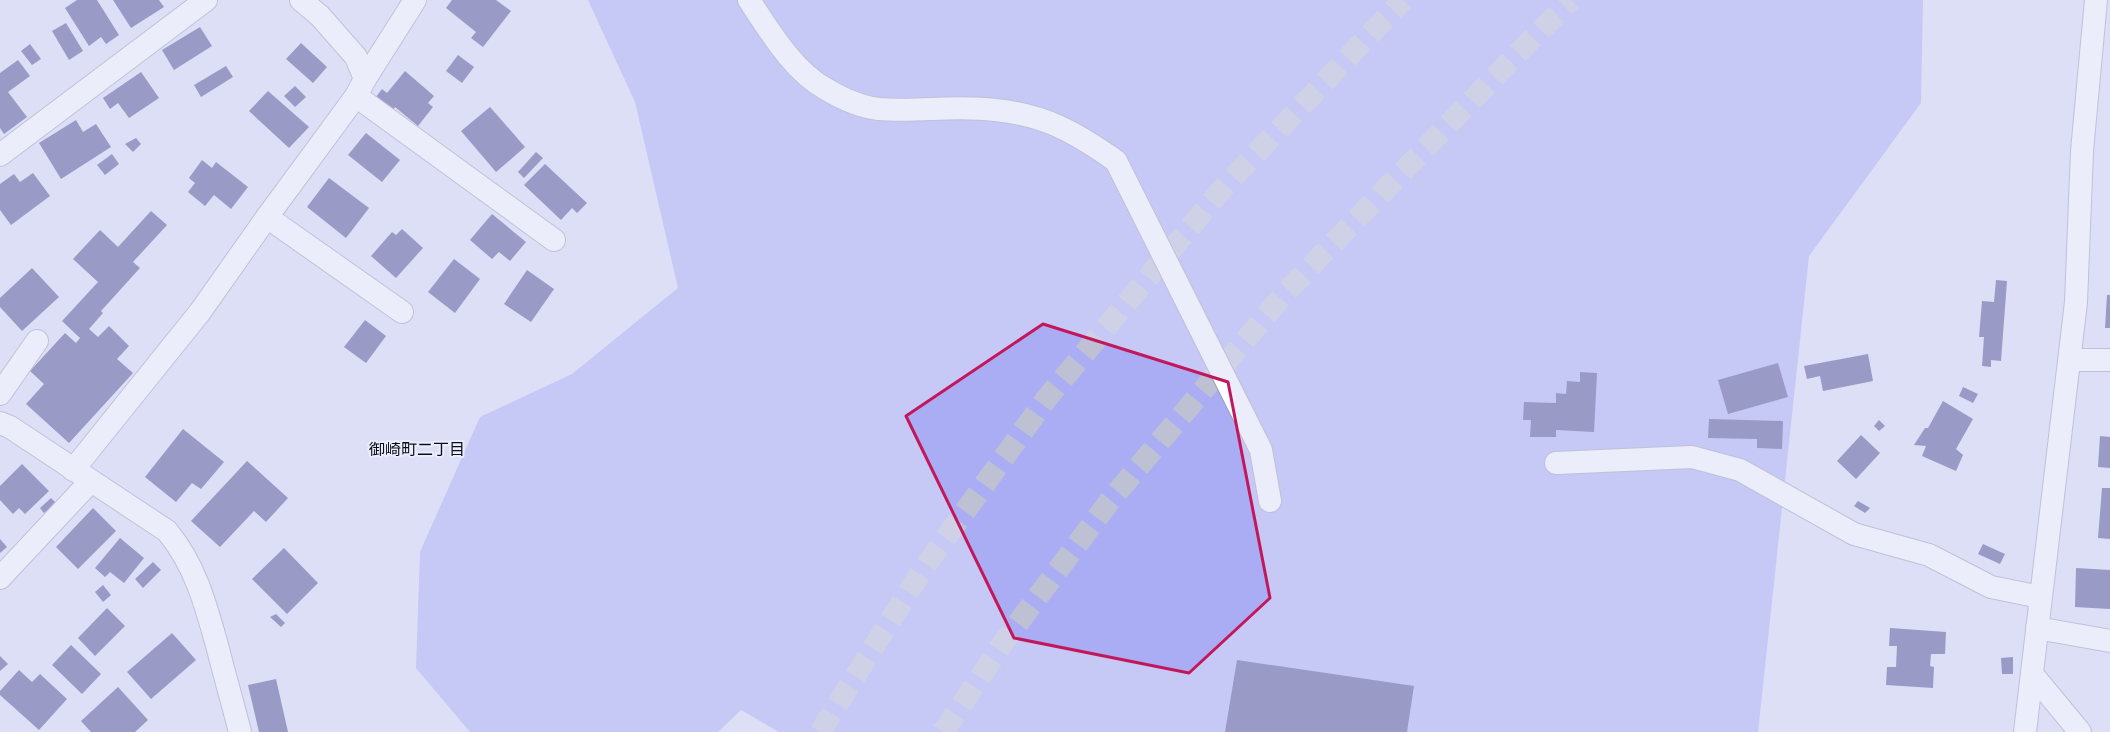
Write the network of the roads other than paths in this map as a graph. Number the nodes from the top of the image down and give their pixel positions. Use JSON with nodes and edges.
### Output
{"nodes":[{"id":1,"x":206,"y":0,"type":"edge"},
{"id":2,"x":302,"y":0,"type":"edge"},
{"id":3,"x":415,"y":0,"type":"edge"},
{"id":4,"x":749,"y":0,"type":"edge"},
{"id":5,"x":2096,"y":0,"type":"edge"},
{"id":6,"x":361,"y":88,"type":"junction"},
{"id":7,"x":0,"y":155,"type":"edge"},
{"id":8,"x":267,"y":217,"type":"junction"},
{"id":9,"x":554,"y":240,"type":"dead end"},
{"id":10,"x":402,"y":312,"type":"dead end"},
{"id":11,"x":37,"y":341,"type":"dead end"},
{"id":12,"x":2070,"y":360,"type":"junction"},
{"id":13,"x":2110,"y":360,"type":"edge"},
{"id":14,"x":0,"y":394,"type":"edge"},
{"id":15,"x":0,"y":423,"type":"edge"},
{"id":16,"x":1556,"y":463,"type":"dead end"},
{"id":17,"x":82,"y":476,"type":"junction"},
{"id":18,"x":1270,"y":501,"type":"dead end"},
{"id":19,"x":0,"y":578,"type":"edge"},
{"id":20,"x":2040,"y":597,"type":"junction"},
{"id":21,"x":2037,"y":628,"type":"junction"},
{"id":22,"x":2110,"y":641,"type":"edge"},
{"id":23,"x":2032,"y":674,"type":"junction"},
{"id":24,"x":240,"y":732,"type":"edge"},
{"id":25,"x":2025,"y":732,"type":"edge"},
{"id":26,"x":2080,"y":732,"type":"edge"}],
"edges":[{"from":1,"to":7,"type":"street"},
{"from":2,"to":6,"type":"street"},
{"from":3,"to":6,"type":"street"},
{"from":4,"to":18,"type":"street"},
{"from":5,"to":12,"type":"street"},
{"from":6,"to":8,"type":"street"},
{"from":6,"to":9,"type":"street"},
{"from":8,"to":10,"type":"street"},
{"from":8,"to":17,"type":"street"},
{"from":11,"to":14,"type":"street"},
{"from":12,"to":13,"type":"street"},
{"from":12,"to":20,"type":"street"},
{"from":15,"to":17,"type":"street"},
{"from":16,"to":20,"type":"street"},
{"from":17,"to":19,"type":"street"},
{"from":17,"to":24,"type":"street"},
{"from":20,"to":21,"type":"street"},
{"from":21,"to":22,"type":"street"},
{"from":21,"to":23,"type":"street"},
{"from":23,"to":25,"type":"street"},
{"from":23,"to":26,"type":"street"}]}
